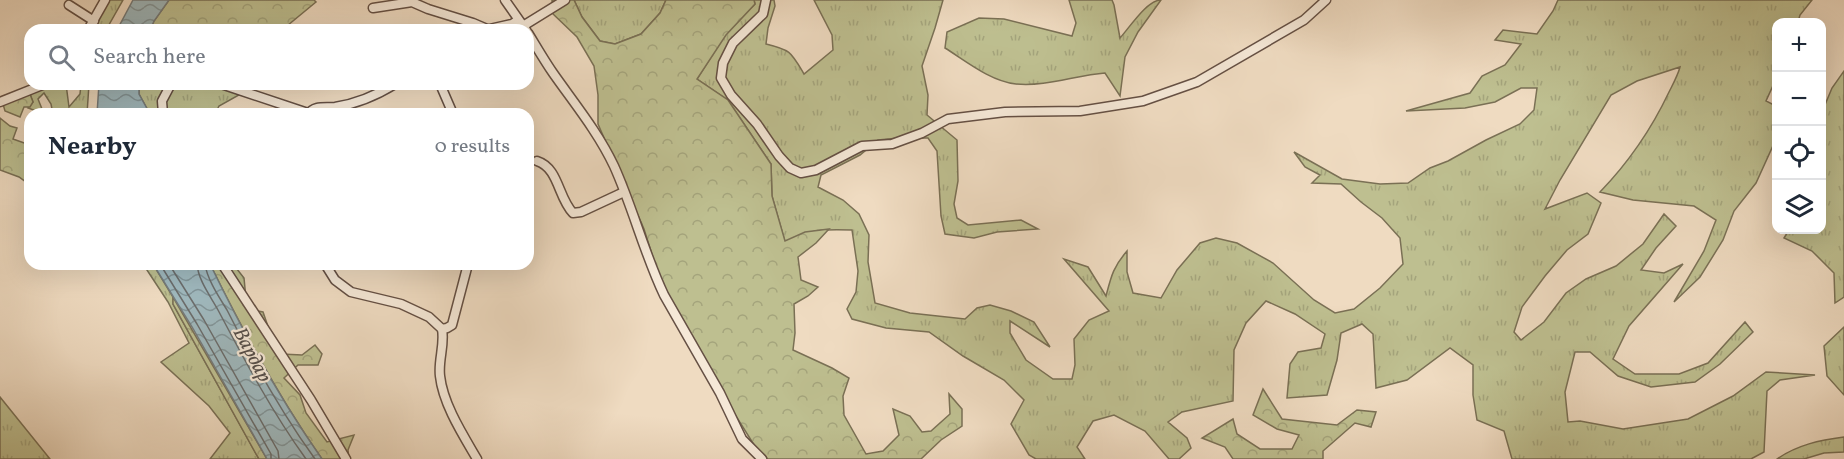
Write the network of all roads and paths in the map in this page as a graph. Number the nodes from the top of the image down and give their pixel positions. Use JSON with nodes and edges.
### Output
{"nodes":[{"id":1,"x":105,"y":0,"type":"edge"},
{"id":2,"x":505,"y":0,"type":"edge"},
{"id":3,"x":565,"y":0,"type":"edge"},
{"id":4,"x":766,"y":0,"type":"edge"},
{"id":5,"x":1326,"y":0,"type":"edge"},
{"id":6,"x":69,"y":5,"type":"dead end"},
{"id":7,"x":373,"y":8,"type":"dead end"},
{"id":8,"x":94,"y":21,"type":"junction"},
{"id":9,"x":92,"y":24,"type":"edge"},
{"id":10,"x":475,"y":24,"type":"edge"},
{"id":11,"x":522,"y":24,"type":"edge"},
{"id":12,"x":529,"y":24,"type":"edge"},
{"id":13,"x":534,"y":43,"type":"edge"},
{"id":14,"x":30,"y":90,"type":"edge"},
{"id":15,"x":168,"y":90,"type":"edge"},
{"id":16,"x":238,"y":90,"type":"edge"},
{"id":17,"x":383,"y":90,"type":"edge"},
{"id":18,"x":443,"y":90,"type":"edge"},
{"id":19,"x":0,"y":102,"type":"edge"},
{"id":20,"x":163,"y":108,"type":"edge"},
{"id":21,"x":291,"y":108,"type":"edge"},
{"id":22,"x":314,"y":108,"type":"edge"},
{"id":23,"x":450,"y":108,"type":"edge"},
{"id":24,"x":537,"y":161,"type":"dead end"},
{"id":25,"x":624,"y":192,"type":"junction"},
{"id":26,"x":226,"y":270,"type":"edge"},
{"id":27,"x":329,"y":270,"type":"edge"},
{"id":28,"x":466,"y":270,"type":"edge"},
{"id":29,"x":442,"y":328,"type":"junction"},
{"id":30,"x":346,"y":459,"type":"edge"},
{"id":31,"x":477,"y":459,"type":"edge"},
{"id":32,"x":762,"y":459,"type":"edge"}],
"edges":[{"from":1,"to":8,"type":"street"},
{"from":2,"to":11,"type":"street"},
{"from":3,"to":12,"type":"street"},
{"from":4,"to":5,"type":"street"},
{"from":6,"to":8,"type":"street"},
{"from":7,"to":10,"type":"street"},
{"from":8,"to":9,"type":"street"},
{"from":13,"to":25,"type":"street"},
{"from":14,"to":19,"type":"street"},
{"from":15,"to":20,"type":"street"},
{"from":16,"to":21,"type":"street"},
{"from":17,"to":22,"type":"street"},
{"from":18,"to":23,"type":"street"},
{"from":24,"to":25,"type":"street"},
{"from":25,"to":32,"type":"street"},
{"from":26,"to":30,"type":"street"},
{"from":27,"to":29,"type":"street"},
{"from":28,"to":29,"type":"street"},
{"from":29,"to":31,"type":"street"}]}
